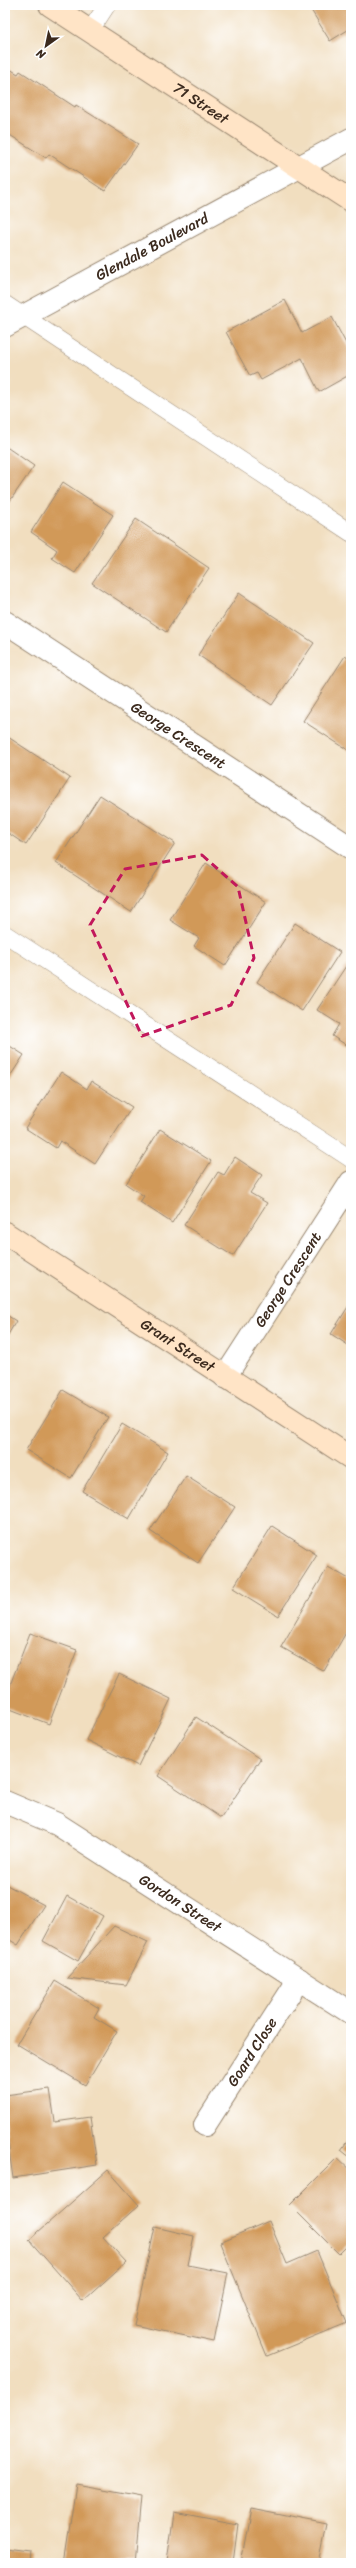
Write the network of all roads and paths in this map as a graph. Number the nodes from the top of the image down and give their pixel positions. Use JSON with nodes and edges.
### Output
{"nodes":[{"id":1,"x":50,"y":5,"type":"edge"},
{"id":2,"x":107,"y":5,"type":"edge"},
{"id":3,"x":90,"y":31,"type":"junction"},
{"id":4,"x":351,"y":139,"type":"edge"},
{"id":5,"x":299,"y":168,"type":"junction"},
{"id":6,"x":351,"y":201,"type":"edge"},
{"id":7,"x":11,"y":316,"type":"edge"},
{"id":8,"x":351,"y":533,"type":"edge"},
{"id":9,"x":5,"y":622,"type":"edge"},
{"id":10,"x":351,"y":848,"type":"edge"},
{"id":11,"x":5,"y":934,"type":"edge"},
{"id":12,"x":351,"y":1159,"type":"edge"},
{"id":13,"x":351,"y":1182,"type":"edge"},
{"id":14,"x":5,"y":1233,"type":"edge"},
{"id":15,"x":225,"y":1377,"type":"junction"},
{"id":16,"x":351,"y":1458,"type":"edge"},
{"id":17,"x":5,"y":1802,"type":"edge"},
{"id":18,"x":299,"y":1979,"type":"junction"},
{"id":19,"x":351,"y":2013,"type":"edge"},
{"id":20,"x":205,"y":2126,"type":"dead end"}],
"edges":[{"from":1,"to":3,"type":"street","name":"71 Street"},
{"from":2,"to":3,"type":"lane"},
{"from":3,"to":5,"type":"street","name":"71 Street"},
{"from":4,"to":5,"type":"street","name":"Glendale Boulevard"},
{"from":5,"to":6,"type":"street","name":"71 Street"},
{"from":5,"to":7,"type":"street","name":"Glendale Boulevard"},
{"from":7,"to":8,"type":"lane"},
{"from":9,"to":10,"type":"street","name":"George Crescent"},
{"from":11,"to":12,"type":"lane"},
{"from":13,"to":15,"type":"street","name":"George Crescent"},
{"from":14,"to":15,"type":"street","name":"Grant Street"},
{"from":15,"to":16,"type":"street","name":"Grant Street"},
{"from":17,"to":18,"type":"street","name":"Gordon Street"},
{"from":18,"to":19,"type":"street","name":"Gordon Street"},
{"from":18,"to":20,"type":"street","name":"Goard Close"}]}
